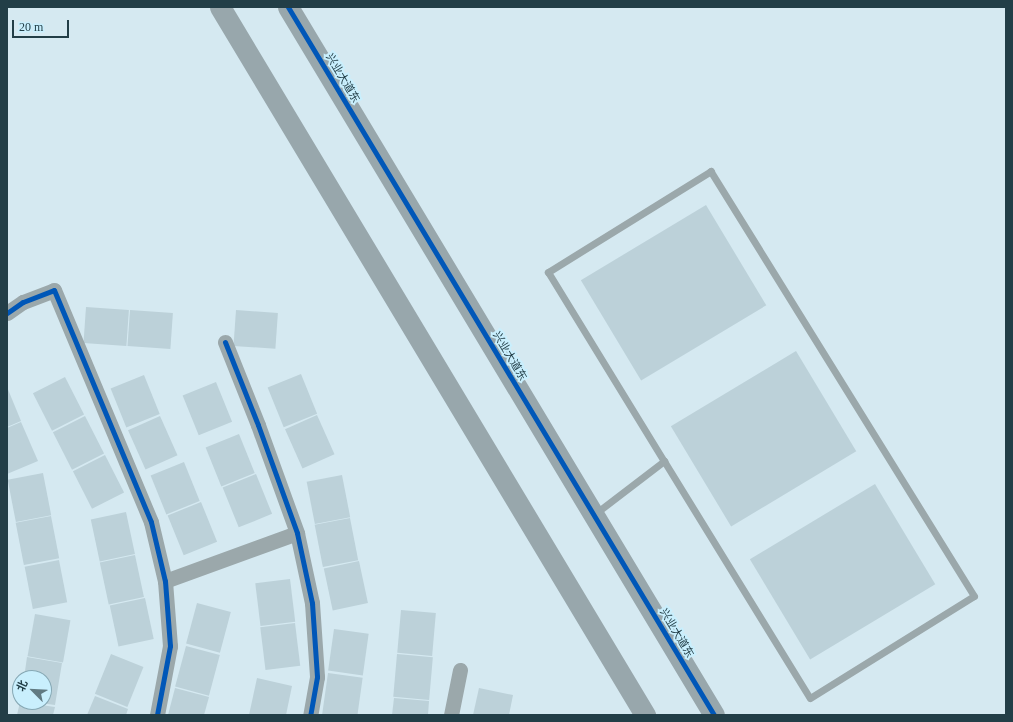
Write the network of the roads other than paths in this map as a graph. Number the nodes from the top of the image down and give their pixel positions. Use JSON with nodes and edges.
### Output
{"nodes":[{"id":1,"x":220,"y":7,"type":"edge"},
{"id":2,"x":288,"y":7,"type":"edge"},
{"id":3,"x":7,"y":313,"type":"edge"},
{"id":4,"x":225,"y":342,"type":"dead end"},
{"id":5,"x":664,"y":461,"type":"junction"},
{"id":6,"x":594,"y":515,"type":"junction"},
{"id":7,"x":298,"y":532,"type":"junction"},
{"id":8,"x":165,"y":580,"type":"junction"},
{"id":9,"x":460,"y":670,"type":"dead end"},
{"id":10,"x":158,"y":715,"type":"edge"},
{"id":11,"x":310,"y":715,"type":"edge"},
{"id":12,"x":451,"y":715,"type":"edge"},
{"id":13,"x":645,"y":715,"type":"edge"},
{"id":14,"x":714,"y":715,"type":"edge"}],
"edges":[{"from":1,"to":13,"type":"main road"},
{"from":2,"to":6,"type":"main road","name":"兴业大道东"},
{"from":3,"to":8,"type":"street"},
{"from":4,"to":7,"type":"street"},
{"from":5,"to":5,"type":"lane"},
{"from":5,"to":6,"type":"lane"},
{"from":6,"to":14,"type":"main road","name":"兴业大道东"},
{"from":7,"to":8,"type":"street"},
{"from":7,"to":11,"type":"street"},
{"from":8,"to":10,"type":"street"},
{"from":9,"to":12,"type":"street"}]}
